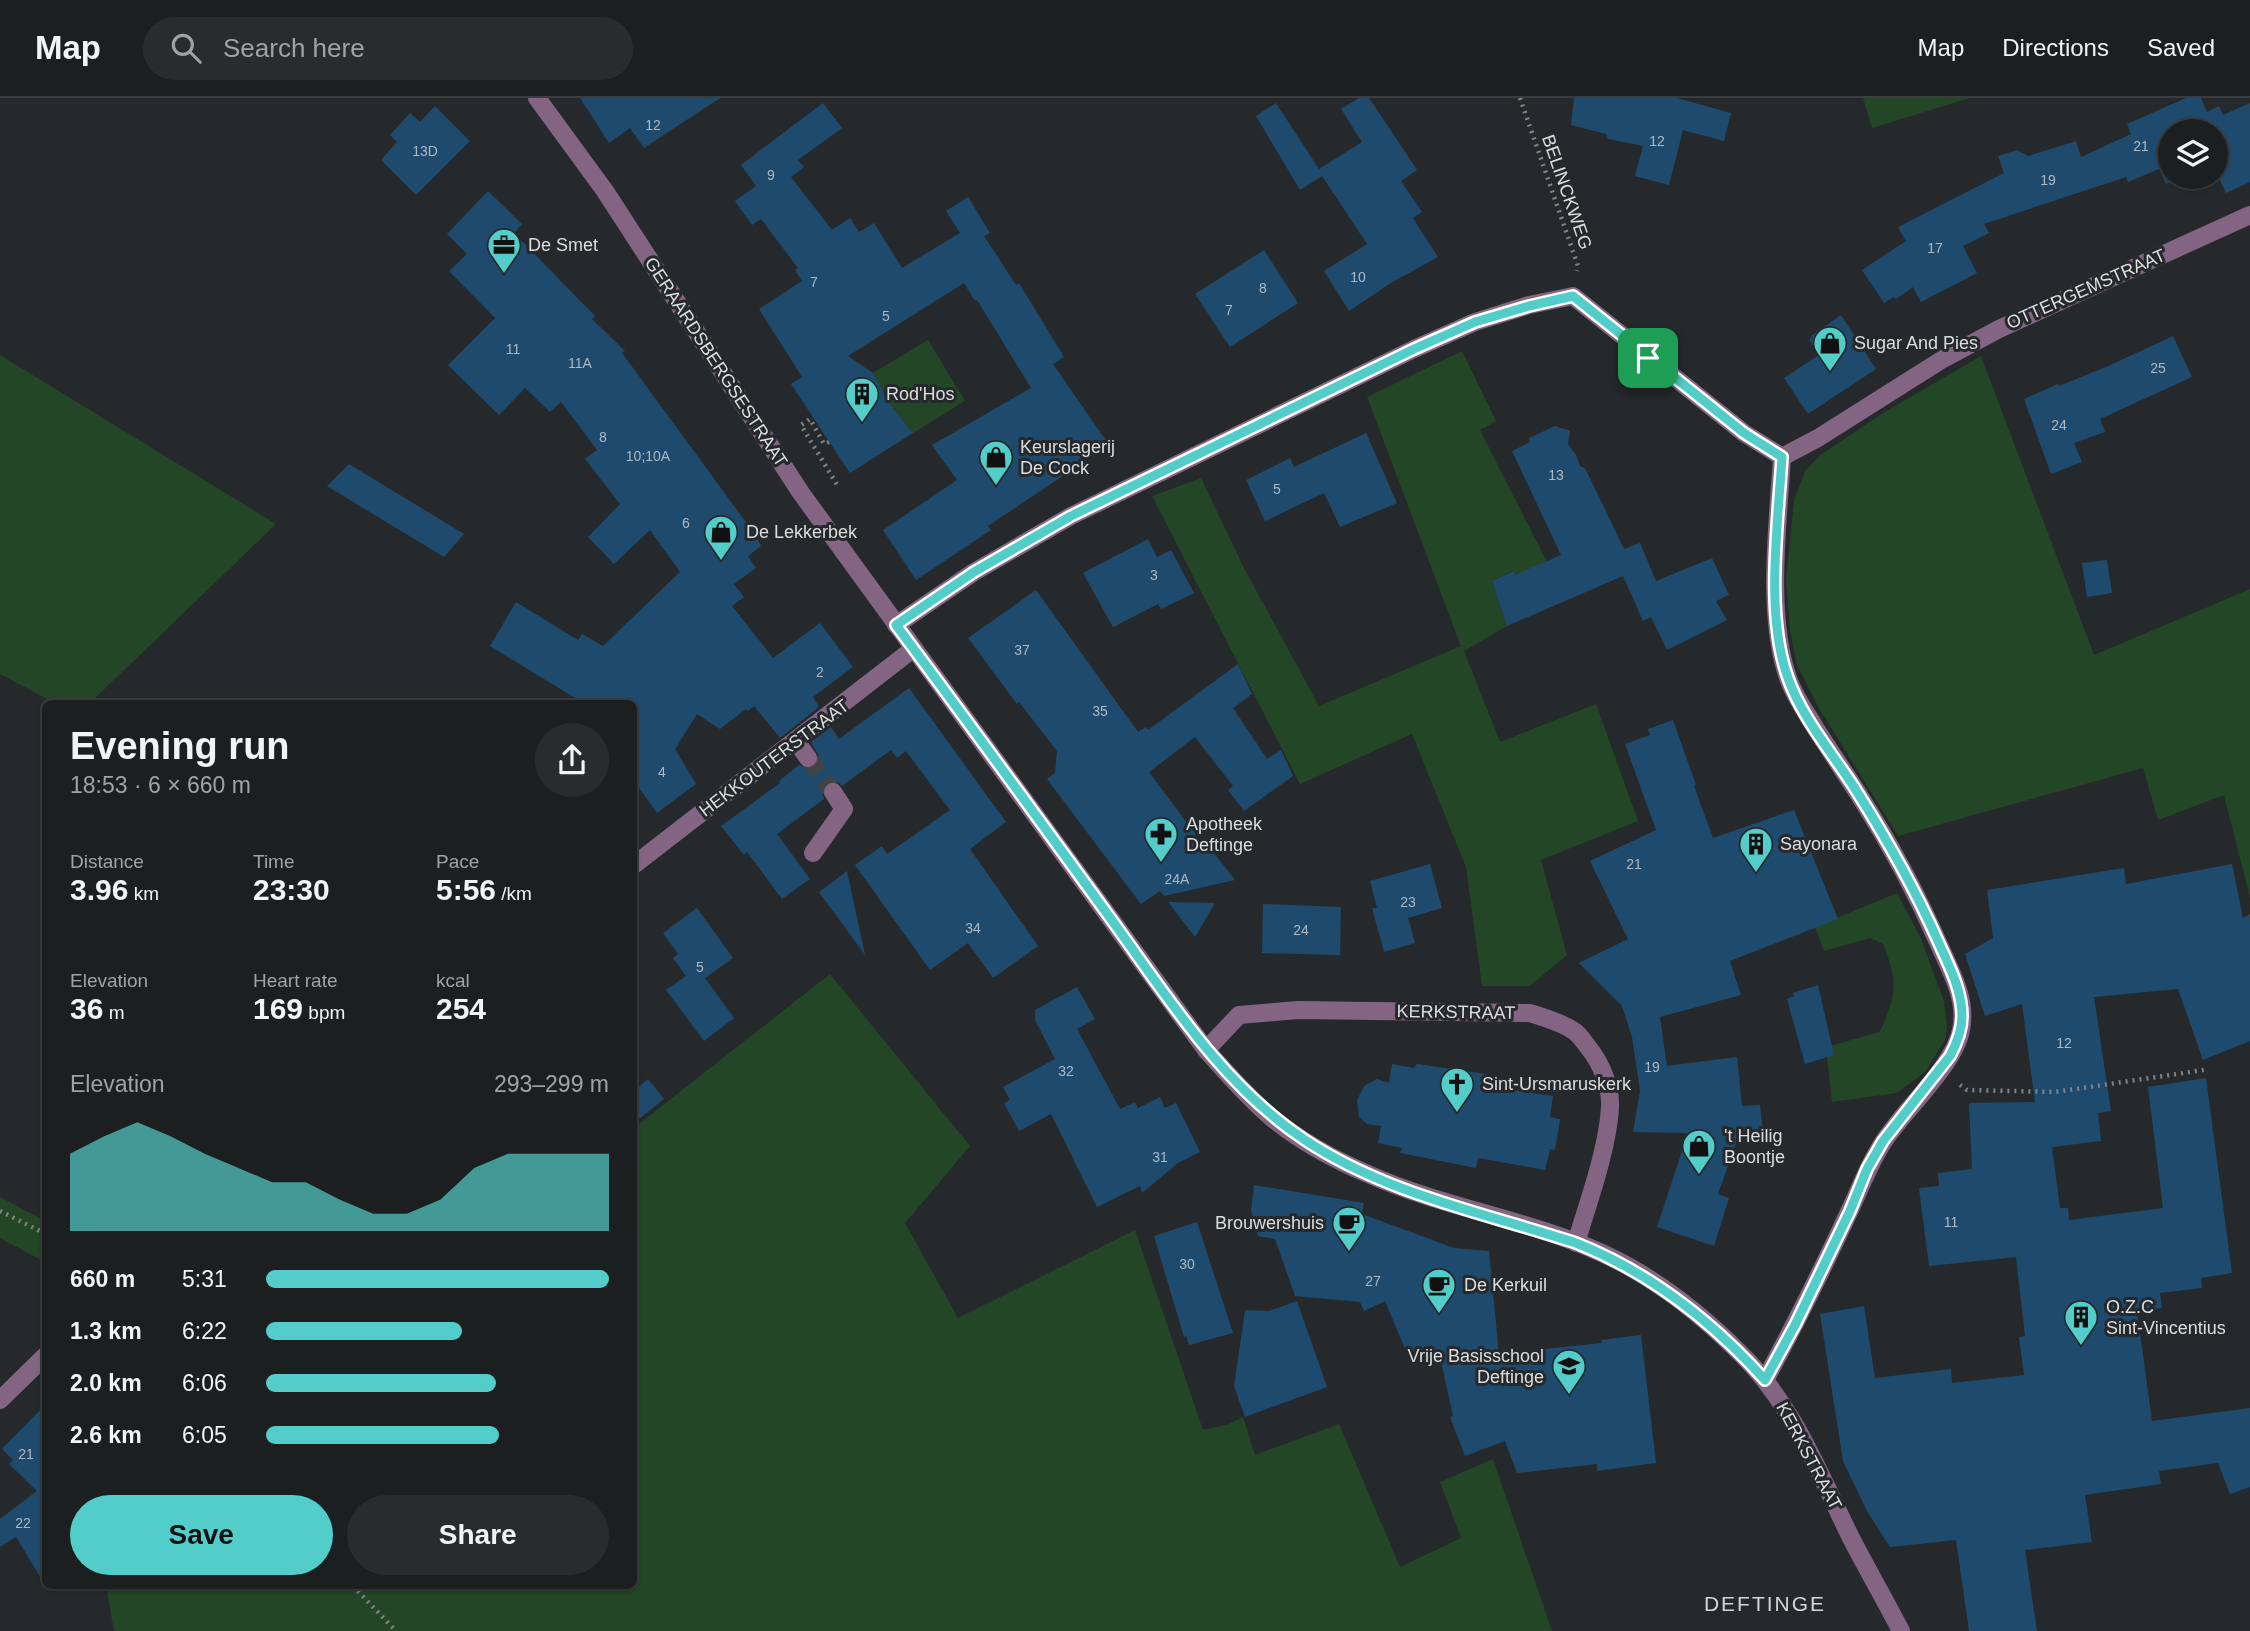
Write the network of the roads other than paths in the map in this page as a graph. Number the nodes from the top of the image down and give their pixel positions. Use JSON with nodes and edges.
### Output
{"nodes":[{"id":1,"x":537,"y":98,"type":"edge"},
{"id":2,"x":2250,"y":215,"type":"edge"},
{"id":3,"x":1782,"y":457,"type":"junction"},
{"id":4,"x":896,"y":625,"type":"junction"},
{"id":5,"x":914,"y":649,"type":"junction"},
{"id":6,"x":796,"y":741,"type":"junction"},
{"id":7,"x":808,"y":758,"type":"tunnel mouth"},
{"id":8,"x":833,"y":792,"type":"tunnel mouth"},
{"id":9,"x":813,"y":853,"type":"dead end"},
{"id":10,"x":637,"y":863,"type":"edge"},
{"id":11,"x":1206,"y":1050,"type":"junction"},
{"id":12,"x":1576,"y":1243,"type":"junction"},
{"id":13,"x":42,"y":1359,"type":"edge"},
{"id":14,"x":1765,"y":1380,"type":"junction"},
{"id":15,"x":0,"y":1400,"type":"edge"},
{"id":16,"x":1901,"y":1631,"type":"edge"}],
"edges":[{"from":1,"to":4,"type":"street","name":"GERAARDSBERGSESTRAAT"},
{"from":2,"to":3,"type":"street","name":"OTTERGEMSTRAAT"},
{"from":3,"to":4,"type":"street"},
{"from":3,"to":14,"type":"street"},
{"from":4,"to":5,"type":"street","name":"KERKSTRAAT"},
{"from":5,"to":6,"type":"street","name":"HEKKOUTERSTRAAT"},
{"from":5,"to":11,"type":"street","name":"KERKSTRAAT"},
{"from":6,"to":7,"type":"street"},
{"from":6,"to":10,"type":"street","name":"HEKKOUTERSTRAAT"},
{"from":8,"to":9,"type":"street"},
{"from":11,"to":12,"type":"street","name":"KERKSTRAAT"},
{"from":11,"to":12,"type":"street","name":"KERKSTRAAT"},
{"from":12,"to":14,"type":"street","name":"KERKSTRAAT"},
{"from":13,"to":15,"type":"street"},
{"from":14,"to":16,"type":"street","name":"KERKSTRAAT"}]}
